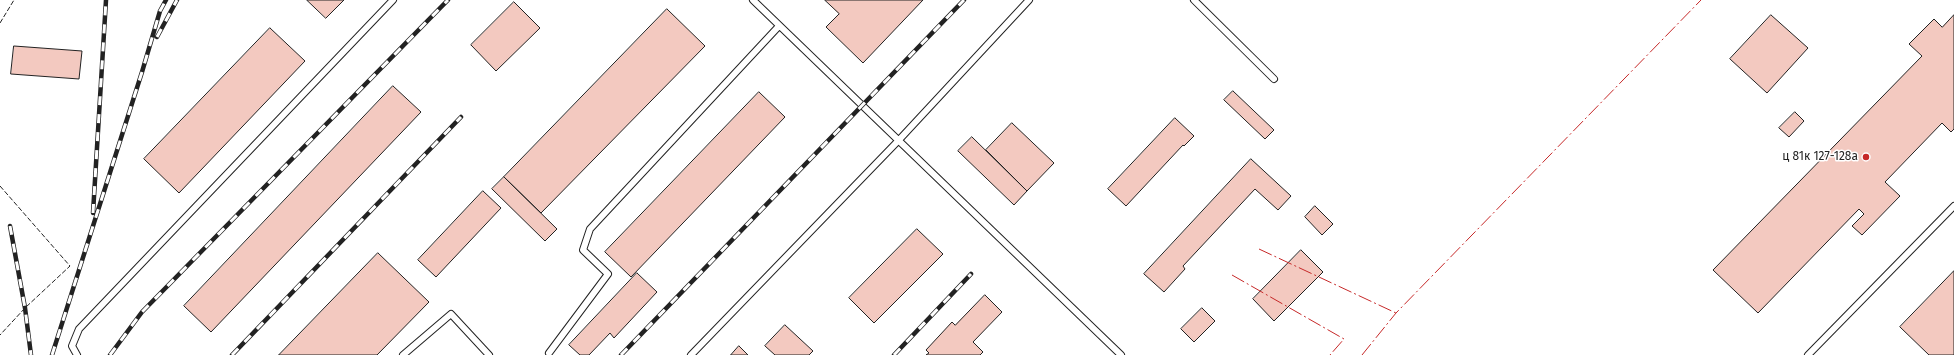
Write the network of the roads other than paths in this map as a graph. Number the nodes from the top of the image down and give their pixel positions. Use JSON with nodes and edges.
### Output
{"nodes":[{"id":1,"x":393,"y":0,"type":"edge"},
{"id":2,"x":752,"y":0,"type":"edge"},
{"id":3,"x":1029,"y":0,"type":"edge"},
{"id":4,"x":1194,"y":0,"type":"edge"},
{"id":5,"x":779,"y":26,"type":"junction"},
{"id":6,"x":1274,"y":79,"type":"dead end"},
{"id":7,"x":898,"y":140,"type":"junction"},
{"id":8,"x":1954,"y":206,"type":"edge"},
{"id":9,"x":549,"y":353,"type":"dead end"},
{"id":10,"x":77,"y":355,"type":"edge"},
{"id":11,"x":403,"y":355,"type":"edge"},
{"id":12,"x":489,"y":355,"type":"edge"},
{"id":13,"x":691,"y":355,"type":"edge"},
{"id":14,"x":1121,"y":355,"type":"edge"},
{"id":15,"x":1808,"y":355,"type":"edge"}],
"edges":[{"from":1,"to":10,"type":"lane"},
{"from":2,"to":5,"type":"lane"},
{"from":3,"to":7,"type":"lane"},
{"from":4,"to":6,"type":"lane"},
{"from":5,"to":7,"type":"lane"},
{"from":5,"to":9,"type":"lane"},
{"from":7,"to":13,"type":"lane"},
{"from":7,"to":14,"type":"lane"},
{"from":8,"to":15,"type":"lane"},
{"from":11,"to":12,"type":"lane"}]}
